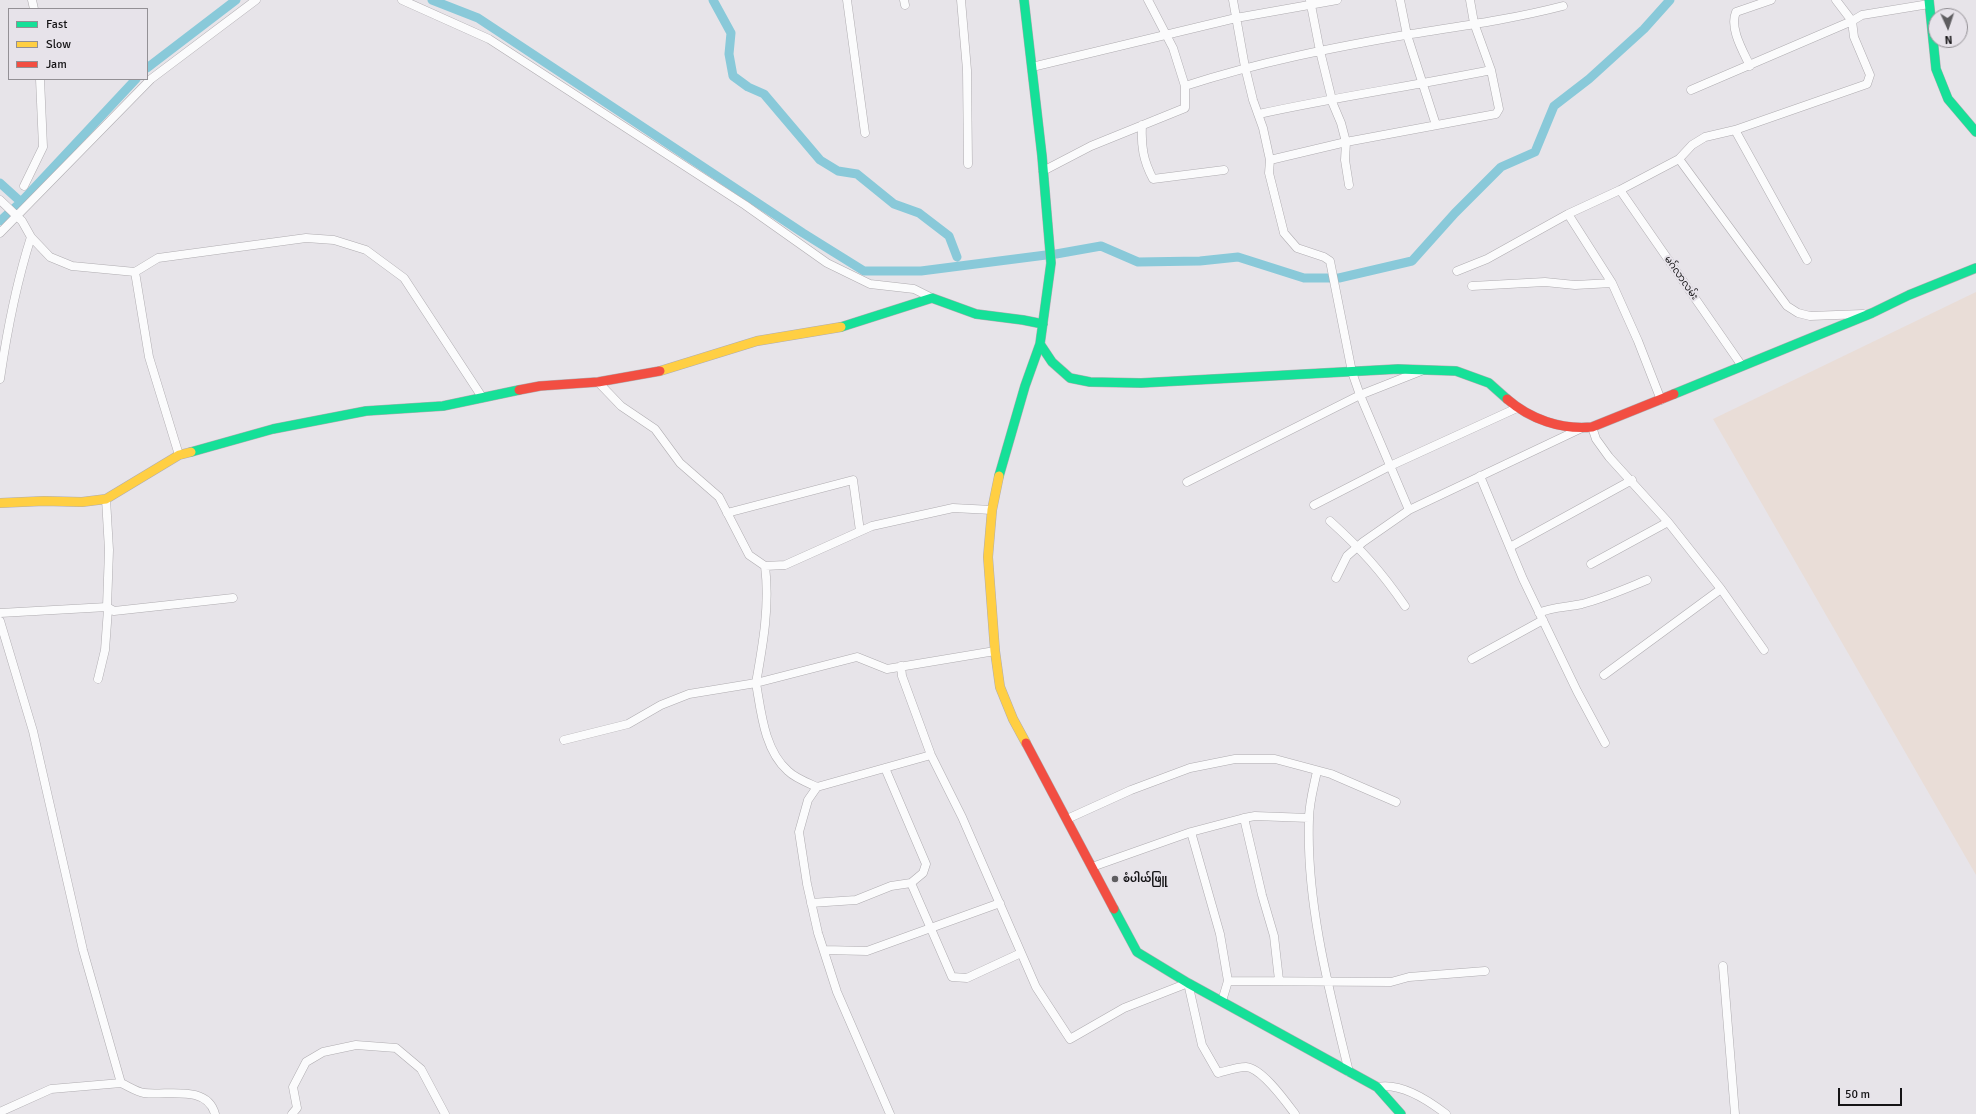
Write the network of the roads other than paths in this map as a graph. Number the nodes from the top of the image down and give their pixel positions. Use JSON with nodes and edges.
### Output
{"nodes":[{"id":1,"x":256,"y":0,"type":"edge"},
{"id":2,"x":402,"y":0,"type":"edge"},
{"id":3,"x":847,"y":0,"type":"edge"},
{"id":4,"x":961,"y":0,"type":"edge"},
{"id":5,"x":1024,"y":0,"type":"edge"},
{"id":6,"x":1148,"y":0,"type":"edge"},
{"id":7,"x":1233,"y":0,"type":"edge"},
{"id":8,"x":1337,"y":0,"type":"edge"},
{"id":9,"x":1400,"y":0,"type":"edge"},
{"id":10,"x":1470,"y":0,"type":"edge"},
{"id":11,"x":1771,"y":0,"type":"edge"},
{"id":12,"x":1836,"y":0,"type":"edge"},
{"id":13,"x":1310,"y":2,"type":"edge"},
{"id":14,"x":1929,"y":2,"type":"edge"},
{"id":15,"x":1563,"y":6,"type":"dead end"},
{"id":16,"x":1236,"y":18,"type":"junction"},
{"id":17,"x":1852,"y":22,"type":"junction"},
{"id":18,"x":1474,"y":24,"type":"junction"},
{"id":19,"x":1166,"y":35,"type":"junction"},
{"id":20,"x":1407,"y":35,"type":"junction"},
{"id":21,"x":1320,"y":51,"type":"junction"},
{"id":22,"x":1750,"y":66,"type":"junction"},
{"id":23,"x":1032,"y":67,"type":"junction"},
{"id":24,"x":1245,"y":67,"type":"junction"},
{"id":25,"x":1491,"y":70,"type":"junction"},
{"id":26,"x":40,"y":80,"type":"edge"},
{"id":27,"x":1423,"y":84,"type":"junction"},
{"id":28,"x":1185,"y":86,"type":"junction"},
{"id":29,"x":1691,"y":90,"type":"dead end"},
{"id":30,"x":1332,"y":98,"type":"junction"},
{"id":31,"x":1259,"y":114,"type":"junction"},
{"id":32,"x":1436,"y":124,"type":"junction"},
{"id":33,"x":1142,"y":125,"type":"junction"},
{"id":34,"x":1736,"y":130,"type":"junction"},
{"id":35,"x":1976,"y":132,"type":"edge"},
{"id":36,"x":865,"y":133,"type":"dead end"},
{"id":37,"x":1346,"y":142,"type":"junction"},
{"id":38,"x":1679,"y":159,"type":"junction"},
{"id":39,"x":1270,"y":160,"type":"junction"},
{"id":40,"x":968,"y":164,"type":"dead end"},
{"id":41,"x":1224,"y":170,"type":"dead end"},
{"id":42,"x":1043,"y":172,"type":"junction"},
{"id":43,"x":1349,"y":185,"type":"dead end"},
{"id":44,"x":24,"y":186,"type":"dead end"},
{"id":45,"x":1620,"y":190,"type":"junction"},
{"id":46,"x":3,"y":205,"type":"edge"},
{"id":47,"x":1568,"y":214,"type":"junction"},
{"id":48,"x":16,"y":216,"type":"junction"},
{"id":49,"x":0,"y":234,"type":"edge"},
{"id":50,"x":31,"y":237,"type":"junction"},
{"id":51,"x":1807,"y":260,"type":"dead end"},
{"id":52,"x":1976,"y":268,"type":"edge"},
{"id":53,"x":1457,"y":271,"type":"dead end"},
{"id":54,"x":135,"y":272,"type":"junction"},
{"id":55,"x":1612,"y":283,"type":"junction"},
{"id":56,"x":1472,"y":286,"type":"dead end"},
{"id":57,"x":932,"y":298,"type":"junction"},
{"id":58,"x":1872,"y":313,"type":"junction"},
{"id":59,"x":1043,"y":324,"type":"junction"},
{"id":60,"x":1040,"y":344,"type":"junction"},
{"id":61,"x":1742,"y":366,"type":"junction"},
{"id":62,"x":1427,"y":369,"type":"junction"},
{"id":63,"x":1352,"y":372,"type":"junction"},
{"id":64,"x":0,"y":379,"type":"edge"},
{"id":65,"x":598,"y":382,"type":"junction"},
{"id":66,"x":1360,"y":395,"type":"junction"},
{"id":67,"x":482,"y":397,"type":"junction"},
{"id":68,"x":1661,"y":400,"type":"junction"},
{"id":69,"x":1517,"y":408,"type":"junction"},
{"id":70,"x":1582,"y":428,"type":"junction"},
{"id":71,"x":1592,"y":428,"type":"junction"},
{"id":72,"x":179,"y":455,"type":"junction"},
{"id":73,"x":1390,"y":466,"type":"junction"},
{"id":74,"x":1480,"y":476,"type":"junction"},
{"id":75,"x":1632,"y":480,"type":"junction"},
{"id":76,"x":1187,"y":482,"type":"dead end"},
{"id":77,"x":106,"y":499,"type":"junction"},
{"id":78,"x":0,"y":503,"type":"edge"},
{"id":79,"x":1314,"y":505,"type":"dead end"},
{"id":80,"x":992,"y":510,"type":"junction"},
{"id":81,"x":1409,"y":510,"type":"junction"},
{"id":82,"x":727,"y":513,"type":"junction"},
{"id":83,"x":1330,"y":522,"type":"dead end"},
{"id":84,"x":1668,"y":522,"type":"junction"},
{"id":85,"x":860,"y":531,"type":"junction"},
{"id":86,"x":1358,"y":546,"type":"junction"},
{"id":87,"x":1510,"y":547,"type":"junction"},
{"id":88,"x":1591,"y":564,"type":"dead end"},
{"id":89,"x":765,"y":566,"type":"junction"},
{"id":90,"x":1336,"y":578,"type":"dead end"},
{"id":91,"x":1647,"y":580,"type":"dead end"},
{"id":92,"x":1721,"y":589,"type":"junction"},
{"id":93,"x":233,"y":598,"type":"dead end"},
{"id":94,"x":1405,"y":606,"type":"dead end"},
{"id":95,"x":108,"y":608,"type":"junction"},
{"id":96,"x":0,"y":613,"type":"edge"},
{"id":97,"x":1541,"y":616,"type":"junction"},
{"id":98,"x":0,"y":621,"type":"edge"},
{"id":99,"x":1764,"y":650,"type":"dead end"},
{"id":100,"x":995,"y":651,"type":"junction"},
{"id":101,"x":1472,"y":659,"type":"dead end"},
{"id":102,"x":901,"y":666,"type":"junction"},
{"id":103,"x":1604,"y":675,"type":"dead end"},
{"id":104,"x":98,"y":679,"type":"dead end"},
{"id":105,"x":756,"y":683,"type":"junction"},
{"id":106,"x":564,"y":740,"type":"dead end"},
{"id":107,"x":1605,"y":743,"type":"dead end"},
{"id":108,"x":931,"y":755,"type":"junction"},
{"id":109,"x":885,"y":768,"type":"junction"},
{"id":110,"x":1317,"y":770,"type":"junction"},
{"id":111,"x":817,"y":787,"type":"junction"},
{"id":112,"x":1396,"y":802,"type":"dead end"},
{"id":113,"x":1244,"y":818,"type":"junction"},
{"id":114,"x":1309,"y":818,"type":"junction"},
{"id":115,"x":1067,"y":819,"type":"junction"},
{"id":116,"x":1191,"y":832,"type":"junction"},
{"id":117,"x":1092,"y":867,"type":"junction"},
{"id":118,"x":911,"y":883,"type":"junction"},
{"id":119,"x":811,"y":903,"type":"junction"},
{"id":120,"x":1000,"y":903,"type":"junction"},
{"id":121,"x":931,"y":929,"type":"junction"},
{"id":122,"x":824,"y":950,"type":"junction"},
{"id":123,"x":1021,"y":953,"type":"junction"},
{"id":124,"x":1723,"y":966,"type":"dead end"},
{"id":125,"x":1485,"y":971,"type":"dead end"},
{"id":126,"x":1228,"y":980,"type":"junction"},
{"id":127,"x":1279,"y":980,"type":"junction"},
{"id":128,"x":1328,"y":982,"type":"junction"},
{"id":129,"x":1188,"y":983,"type":"junction"},
{"id":130,"x":1222,"y":1001,"type":"junction"},
{"id":131,"x":1349,"y":1072,"type":"junction"},
{"id":132,"x":121,"y":1083,"type":"junction"},
{"id":133,"x":1377,"y":1087,"type":"junction"},
{"id":134,"x":0,"y":1112,"type":"edge"},
{"id":135,"x":215,"y":1114,"type":"edge"},
{"id":136,"x":292,"y":1114,"type":"edge"},
{"id":137,"x":445,"y":1114,"type":"edge"},
{"id":138,"x":890,"y":1114,"type":"edge"},
{"id":139,"x":1295,"y":1114,"type":"edge"},
{"id":140,"x":1401,"y":1114,"type":"edge"},
{"id":141,"x":1446,"y":1114,"type":"edge"},
{"id":142,"x":1736,"y":1114,"type":"edge"}],
"edges":[{"from":1,"to":48,"type":"street"},
{"from":2,"to":57,"type":"street"},
{"from":3,"to":36,"type":"street"},
{"from":4,"to":40,"type":"street"},
{"from":5,"to":23,"type":"street"},
{"from":6,"to":19,"type":"street"},
{"from":7,"to":16,"type":"street"},
{"from":8,"to":13,"type":"street"},
{"from":9,"to":20,"type":"street"},
{"from":10,"to":18,"type":"street"},
{"from":11,"to":22,"type":"street"},
{"from":12,"to":17,"type":"street"},
{"from":13,"to":16,"type":"street"},
{"from":13,"to":21,"type":"street"},
{"from":14,"to":17,"type":"street"},
{"from":14,"to":35,"type":"street"},
{"from":15,"to":18,"type":"street"},
{"from":16,"to":19,"type":"street"},
{"from":16,"to":24,"type":"street"},
{"from":17,"to":22,"type":"street"},
{"from":17,"to":34,"type":"street"},
{"from":18,"to":20,"type":"street"},
{"from":18,"to":25,"type":"street"},
{"from":19,"to":23,"type":"street"},
{"from":19,"to":28,"type":"street"},
{"from":20,"to":21,"type":"street"},
{"from":20,"to":27,"type":"street"},
{"from":21,"to":24,"type":"street"},
{"from":21,"to":30,"type":"street"},
{"from":22,"to":29,"type":"street"},
{"from":23,"to":42,"type":"street"},
{"from":24,"to":28,"type":"street"},
{"from":24,"to":31,"type":"street"},
{"from":25,"to":27,"type":"street"},
{"from":25,"to":32,"type":"street"},
{"from":26,"to":44,"type":"street"},
{"from":27,"to":30,"type":"street"},
{"from":27,"to":32,"type":"street"},
{"from":28,"to":33,"type":"street"},
{"from":30,"to":31,"type":"street"},
{"from":30,"to":37,"type":"street"},
{"from":31,"to":39,"type":"street"},
{"from":32,"to":37,"type":"street"},
{"from":33,"to":41,"type":"street"},
{"from":33,"to":42,"type":"street"},
{"from":34,"to":38,"type":"street"},
{"from":34,"to":51,"type":"street"},
{"from":37,"to":39,"type":"street"},
{"from":37,"to":43,"type":"street"},
{"from":38,"to":45,"type":"street"},
{"from":38,"to":58,"type":"street"},
{"from":39,"to":63,"type":"street"},
{"from":42,"to":59,"type":"street"},
{"from":45,"to":47,"type":"street"},
{"from":45,"to":61,"type":"street","name":"မဂ်လာလမ်း"},
{"from":46,"to":48,"type":"street"},
{"from":47,"to":53,"type":"street"},
{"from":47,"to":55,"type":"street"},
{"from":48,"to":49,"type":"street"},
{"from":48,"to":50,"type":"street"},
{"from":50,"to":54,"type":"street"},
{"from":50,"to":64,"type":"street"},
{"from":52,"to":58,"type":"street"},
{"from":54,"to":67,"type":"street"},
{"from":54,"to":72,"type":"street"},
{"from":55,"to":56,"type":"street"},
{"from":55,"to":68,"type":"street"},
{"from":57,"to":59,"type":"street"},
{"from":57,"to":65,"type":"street"},
{"from":58,"to":61,"type":"street"},
{"from":59,"to":60,"type":"street"},
{"from":60,"to":63,"type":"street"},
{"from":60,"to":80,"type":"street"},
{"from":61,"to":68,"type":"street"},
{"from":62,"to":63,"type":"street"},
{"from":62,"to":66,"type":"street"},
{"from":62,"to":69,"type":"street"},
{"from":63,"to":66,"type":"street"},
{"from":65,"to":67,"type":"street"},
{"from":65,"to":82,"type":"street"},
{"from":66,"to":73,"type":"street"},
{"from":66,"to":76,"type":"street"},
{"from":67,"to":72,"type":"street"},
{"from":68,"to":71,"type":"street"},
{"from":69,"to":70,"type":"street"},
{"from":69,"to":73,"type":"street"},
{"from":70,"to":71,"type":"street"},
{"from":70,"to":74,"type":"street"},
{"from":71,"to":75,"type":"street"},
{"from":72,"to":77,"type":"street"},
{"from":73,"to":79,"type":"street"},
{"from":73,"to":81,"type":"street"},
{"from":74,"to":81,"type":"street"},
{"from":74,"to":87,"type":"street"},
{"from":75,"to":84,"type":"street"},
{"from":75,"to":87,"type":"street"},
{"from":77,"to":78,"type":"street"},
{"from":77,"to":95,"type":"street"},
{"from":80,"to":85,"type":"street"},
{"from":80,"to":100,"type":"street"},
{"from":81,"to":86,"type":"street"},
{"from":82,"to":85,"type":"street"},
{"from":82,"to":89,"type":"street"},
{"from":83,"to":86,"type":"street"},
{"from":84,"to":88,"type":"street"},
{"from":84,"to":92,"type":"street"},
{"from":85,"to":89,"type":"street"},
{"from":86,"to":90,"type":"street"},
{"from":86,"to":94,"type":"street"},
{"from":87,"to":97,"type":"street"},
{"from":89,"to":105,"type":"street"},
{"from":91,"to":97,"type":"street"},
{"from":92,"to":99,"type":"street"},
{"from":92,"to":103,"type":"street"},
{"from":93,"to":95,"type":"street"},
{"from":95,"to":96,"type":"street"},
{"from":95,"to":104,"type":"street"},
{"from":97,"to":101,"type":"street"},
{"from":97,"to":107,"type":"street"},
{"from":98,"to":132,"type":"street"},
{"from":100,"to":102,"type":"street"},
{"from":100,"to":115,"type":"street"},
{"from":102,"to":105,"type":"street"},
{"from":102,"to":108,"type":"street"},
{"from":105,"to":106,"type":"street"},
{"from":105,"to":111,"type":"street"},
{"from":108,"to":109,"type":"street"},
{"from":108,"to":120,"type":"street"},
{"from":109,"to":111,"type":"street"},
{"from":109,"to":118,"type":"street"},
{"from":110,"to":112,"type":"street"},
{"from":110,"to":114,"type":"street"},
{"from":110,"to":115,"type":"street"},
{"from":111,"to":119,"type":"street"},
{"from":113,"to":114,"type":"street"},
{"from":113,"to":116,"type":"street"},
{"from":113,"to":127,"type":"street"},
{"from":114,"to":128,"type":"street"},
{"from":115,"to":117,"type":"street"},
{"from":116,"to":117,"type":"street"},
{"from":116,"to":126,"type":"street"},
{"from":117,"to":129,"type":"street"},
{"from":118,"to":119,"type":"street"},
{"from":118,"to":121,"type":"street"},
{"from":119,"to":122,"type":"street"},
{"from":120,"to":121,"type":"street"},
{"from":120,"to":123,"type":"street"},
{"from":121,"to":122,"type":"street"},
{"from":121,"to":123,"type":"street"},
{"from":122,"to":138,"type":"street"},
{"from":123,"to":129,"type":"street"},
{"from":124,"to":142,"type":"street"},
{"from":125,"to":128,"type":"street"},
{"from":126,"to":127,"type":"street"},
{"from":126,"to":130,"type":"street"},
{"from":127,"to":128,"type":"street"},
{"from":128,"to":131,"type":"street"},
{"from":129,"to":130,"type":"street"},
{"from":129,"to":139,"type":"street"},
{"from":130,"to":131,"type":"street"},
{"from":131,"to":133,"type":"street"},
{"from":132,"to":134,"type":"street"},
{"from":132,"to":135,"type":"street"},
{"from":133,"to":140,"type":"street"},
{"from":133,"to":141,"type":"street"},
{"from":136,"to":137,"type":"street"}]}
